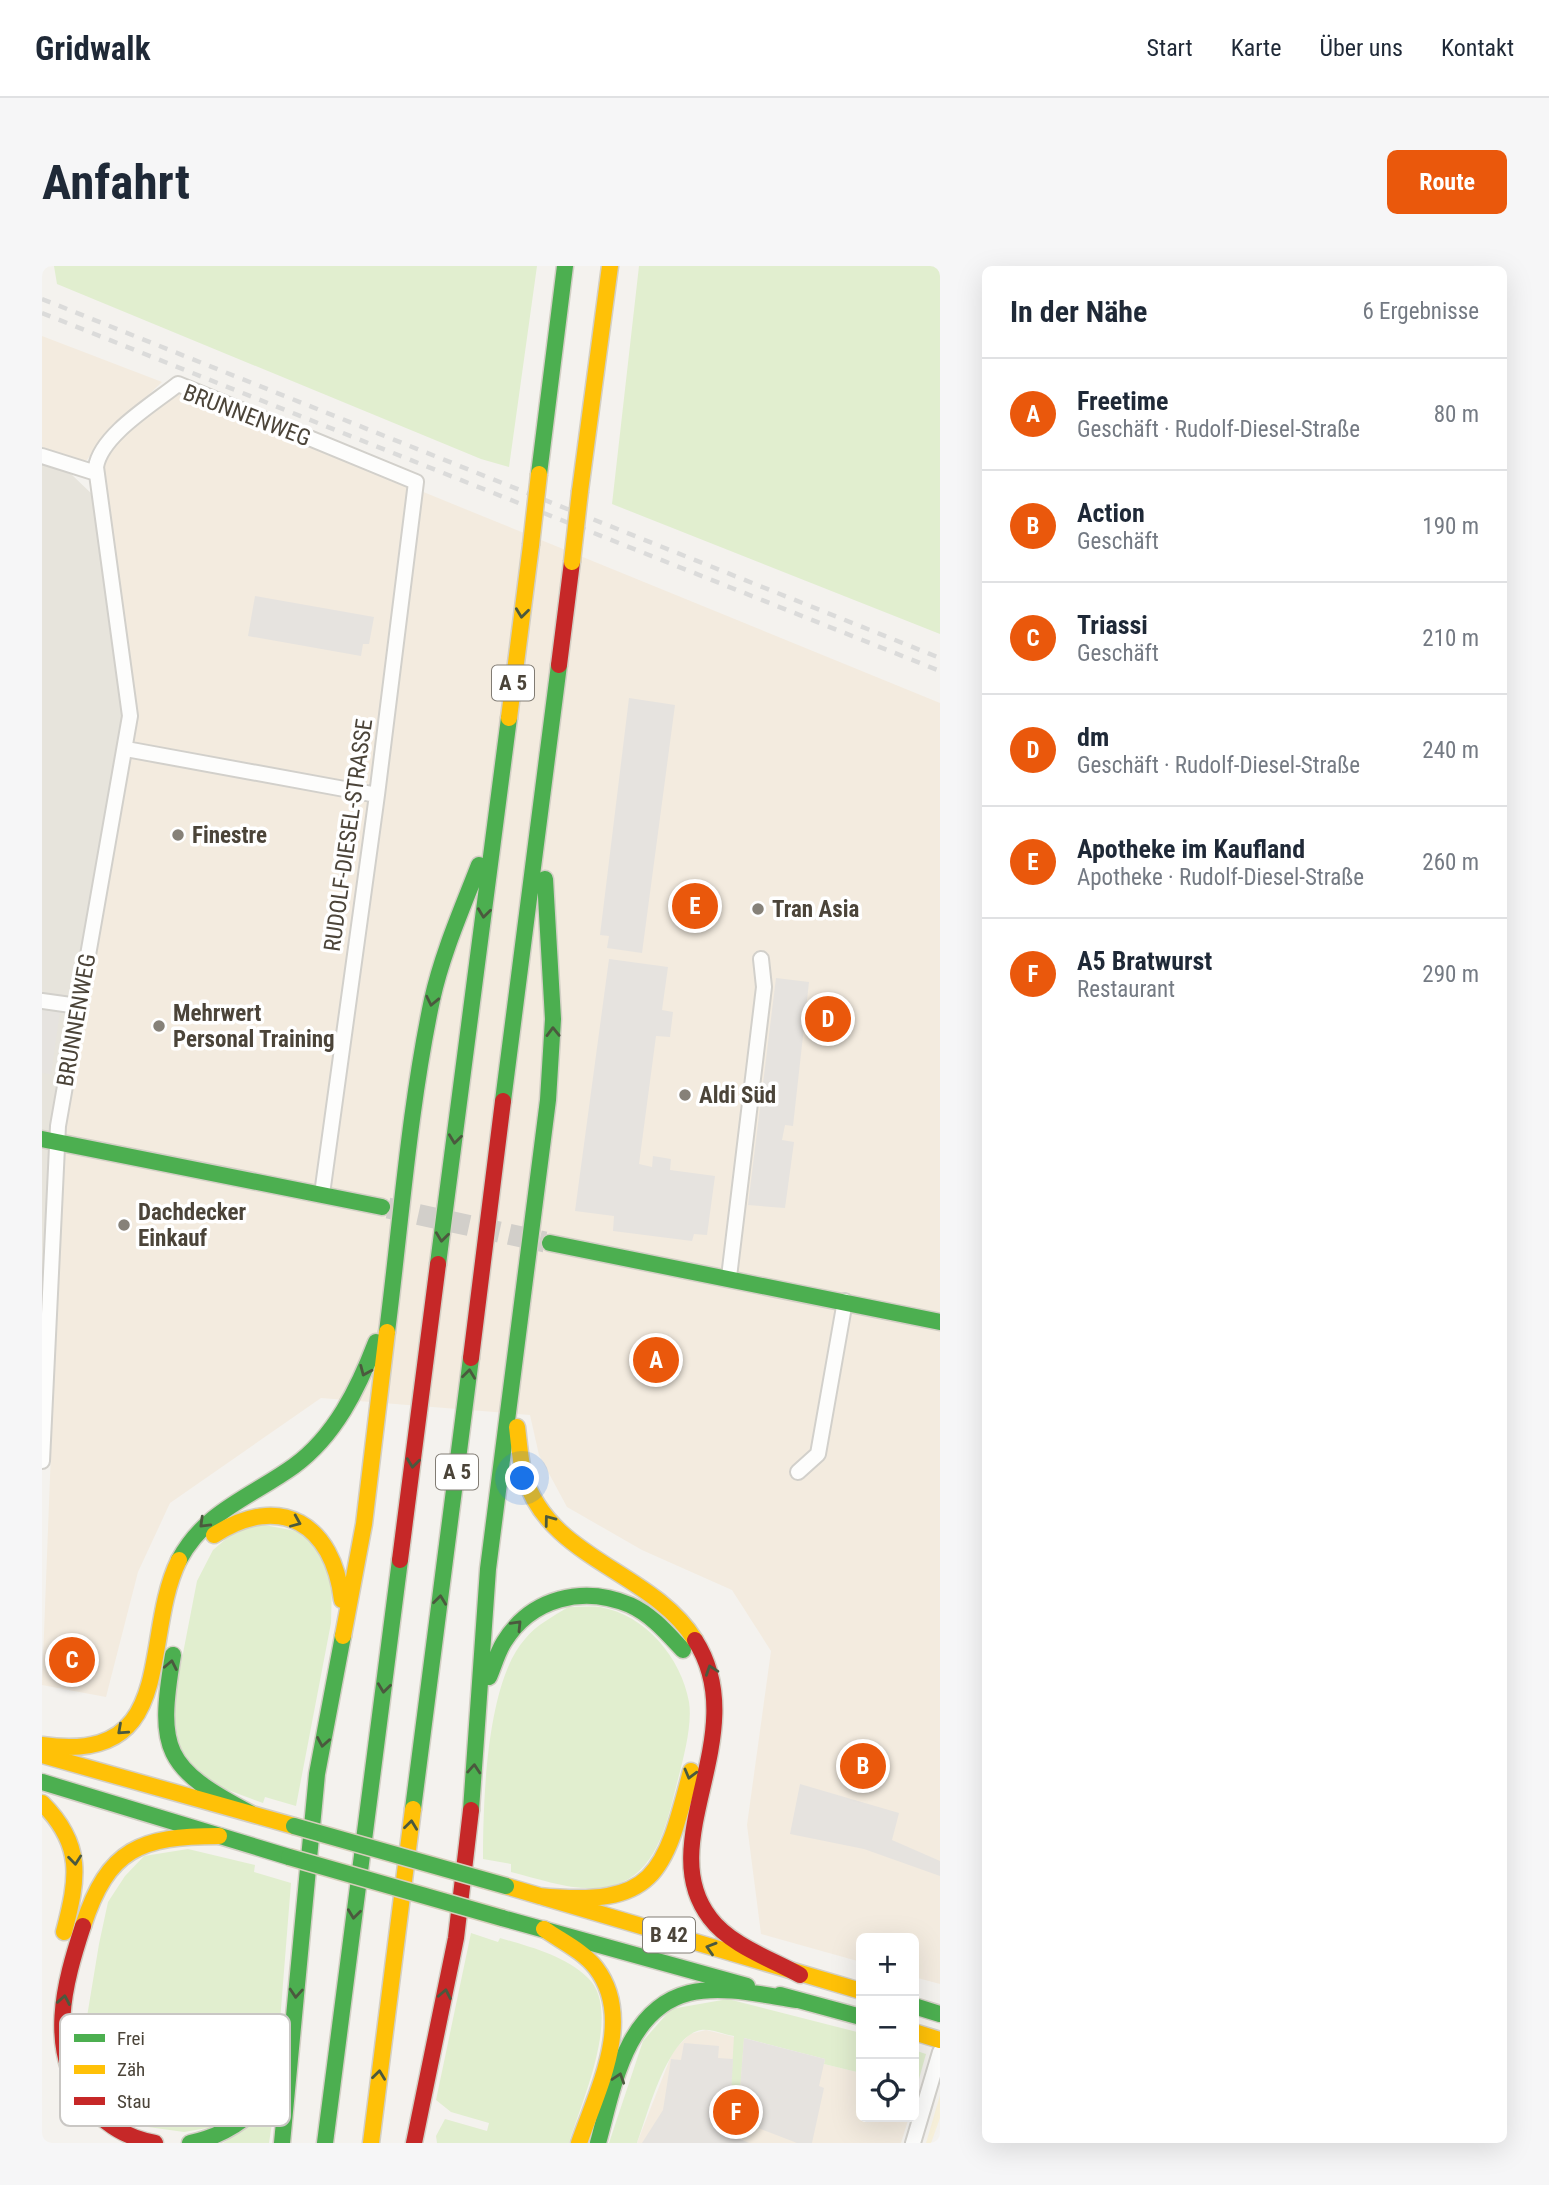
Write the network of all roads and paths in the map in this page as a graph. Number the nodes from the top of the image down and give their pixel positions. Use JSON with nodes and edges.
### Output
{"nodes":[{"id":1,"x":565,"y":266,"type":"edge"},
{"id":2,"x":610,"y":266,"type":"edge"},
{"id":3,"x":42,"y":456,"type":"edge"},
{"id":4,"x":96,"y":473,"type":"junction"},
{"id":5,"x":416,"y":482,"type":"joint"},
{"id":6,"x":126,"y":748,"type":"junction"},
{"id":7,"x":377,"y":795,"type":"junction"},
{"id":8,"x":543,"y":801,"type":"junction"},
{"id":9,"x":495,"y":821,"type":"junction"},
{"id":10,"x":761,"y":960,"type":"dead end"},
{"id":11,"x":42,"y":1001,"type":"edge"},
{"id":12,"x":78,"y":1006,"type":"junction"},
{"id":13,"x":50,"y":1140,"type":"edge"},
{"id":14,"x":322,"y":1194,"type":"junction"},
{"id":15,"x":382,"y":1207,"type":"tunnel mouth"},
{"id":16,"x":550,"y":1243,"type":"tunnel mouth"},
{"id":17,"x":396,"y":1258,"type":"junction"},
{"id":18,"x":729,"y":1277,"type":"junction"},
{"id":19,"x":845,"y":1301,"type":"junction"},
{"id":20,"x":940,"y":1322,"type":"edge"},
{"id":21,"x":521,"y":1331,"type":"junction"},
{"id":22,"x":42,"y":1461,"type":"edge"},
{"id":23,"x":798,"y":1472,"type":"dead end"},
{"id":24,"x":187,"y":1587,"type":"dead end"},
{"id":25,"x":177,"y":1635,"type":"dead end"},
{"id":26,"x":335,"y":1675,"type":"junction"},
{"id":27,"x":476,"y":1733,"type":"junction"},
{"id":28,"x":42,"y":1745,"type":"edge"},
{"id":29,"x":42,"y":1755,"type":"edge"},
{"id":30,"x":42,"y":1782,"type":"edge"},
{"id":31,"x":42,"y":1803,"type":"edge"},
{"id":32,"x":250,"y":1813,"type":"junction"},
{"id":33,"x":219,"y":1836,"type":"junction"},
{"id":34,"x":539,"y":1896,"type":"junction"},
{"id":35,"x":544,"y":1929,"type":"junction"},
{"id":36,"x":800,"y":1975,"type":"junction"},
{"id":37,"x":50,"y":1981,"type":"dead end"},
{"id":38,"x":856,"y":1991,"type":"edge"},
{"id":39,"x":797,"y":2000,"type":"junction"},
{"id":40,"x":919,"y":2008,"type":"edge"},
{"id":41,"x":62,"y":2014,"type":"edge"},
{"id":42,"x":939,"y":2014,"type":"edge"},
{"id":43,"x":856,"y":2017,"type":"edge"},
{"id":44,"x":293,"y":2034,"type":"junction"},
{"id":45,"x":290,"y":2043,"type":"edge"},
{"id":46,"x":939,"y":2057,"type":"edge"},
{"id":47,"x":431,"y":2061,"type":"junction"},
{"id":48,"x":290,"y":2064,"type":"edge"},
{"id":49,"x":113,"y":2126,"type":"edge"},
{"id":50,"x":238,"y":2126,"type":"edge"},
{"id":51,"x":155,"y":2143,"type":"edge"},
{"id":52,"x":190,"y":2143,"type":"edge"},
{"id":53,"x":325,"y":2143,"type":"edge"},
{"id":54,"x":371,"y":2143,"type":"edge"},
{"id":55,"x":414,"y":2143,"type":"edge"},
{"id":56,"x":423,"y":2143,"type":"edge"},
{"id":57,"x":579,"y":2143,"type":"edge"},
{"id":58,"x":598,"y":2143,"type":"edge"},
{"id":59,"x":913,"y":2143,"type":"edge"}],
"edges":[{"from":1,"to":9,"type":"main road","number":"A 5","one_way":true,"bridge":true},
{"from":2,"to":8,"type":"main road","number":"A 5","bridge":true},
{"from":3,"to":4,"type":"street"},
{"from":4,"to":5,"type":"street","name":"BRUNNENWEG"},
{"from":4,"to":6,"type":"street","name":"BRUNNENWEG"},
{"from":5,"to":7,"type":"street","name":"RUDOLF-DIESEL-STRASSE"},
{"from":6,"to":7,"type":"street"},
{"from":6,"to":12,"type":"street","name":"BRUNNENWEG"},
{"from":7,"to":14,"type":"street","name":"RUDOLF-DIESEL-STRASSE"},
{"from":21,"to":8,"type":"main road","number":"A 5","one_way":true},
{"from":54,"to":8,"type":"main road","number":"A 5","one_way":true},
{"from":9,"to":17,"type":"main road","one_way":true},
{"from":9,"to":53,"type":"main road","number":"A 5","one_way":true},
{"from":10,"to":18,"type":"street"},
{"from":11,"to":12,"type":"street"},
{"from":12,"to":13,"type":"street","name":"BRUNNENWEG"},
{"from":13,"to":14,"type":"main road"},
{"from":13,"to":22,"type":"street","name":"BRUNNENWEG"},
{"from":14,"to":15,"type":"main road"},
{"from":16,"to":18,"type":"main road"},
{"from":17,"to":26,"type":"main road"},
{"from":17,"to":28,"type":"main road","one_way":true},
{"from":18,"to":19,"type":"main road"},
{"from":19,"to":20,"type":"main road"},
{"from":19,"to":23,"type":"street"},
{"from":21,"to":27,"type":"main road","number":"A 5"},
{"from":36,"to":21,"type":"main road","number":"A 5","one_way":true},
{"from":24,"to":26,"type":"main road","one_way":true},
{"from":32,"to":25,"type":"main road","one_way":true},
{"from":26,"to":44,"type":"main road","one_way":true},
{"from":27,"to":34,"type":"main road","one_way":true},
{"from":47,"to":27,"type":"main road","one_way":true},
{"from":29,"to":32,"type":"main road","number":"B 42"},
{"from":30,"to":33,"type":"main road","number":"B 42"},
{"from":31,"to":37,"type":"main road","one_way":true},
{"from":32,"to":34,"type":"main road","number":"B 42","bridge":true},
{"from":33,"to":35,"type":"main road","number":"B 42","bridge":true},
{"from":41,"to":33,"type":"main road","one_way":true},
{"from":36,"to":34,"type":"main road","number":"B 42","one_way":true},
{"from":35,"to":39,"type":"main road","number":"B 42"},
{"from":35,"to":57,"type":"main road"},
{"from":36,"to":38,"type":"main road","number":"B 42"},
{"from":39,"to":43,"type":"main road","number":"B 42"},
{"from":58,"to":39,"type":"main road","one_way":true},
{"from":40,"to":42,"type":"main road"},
{"from":44,"to":45,"type":"main road"},
{"from":44,"to":48,"type":"main road"},
{"from":46,"to":59,"type":"street"},
{"from":47,"to":55,"type":"main road"},
{"from":47,"to":56,"type":"main road"},
{"from":51,"to":49,"type":"main road","one_way":true},
{"from":50,"to":52,"type":"main road"}]}
